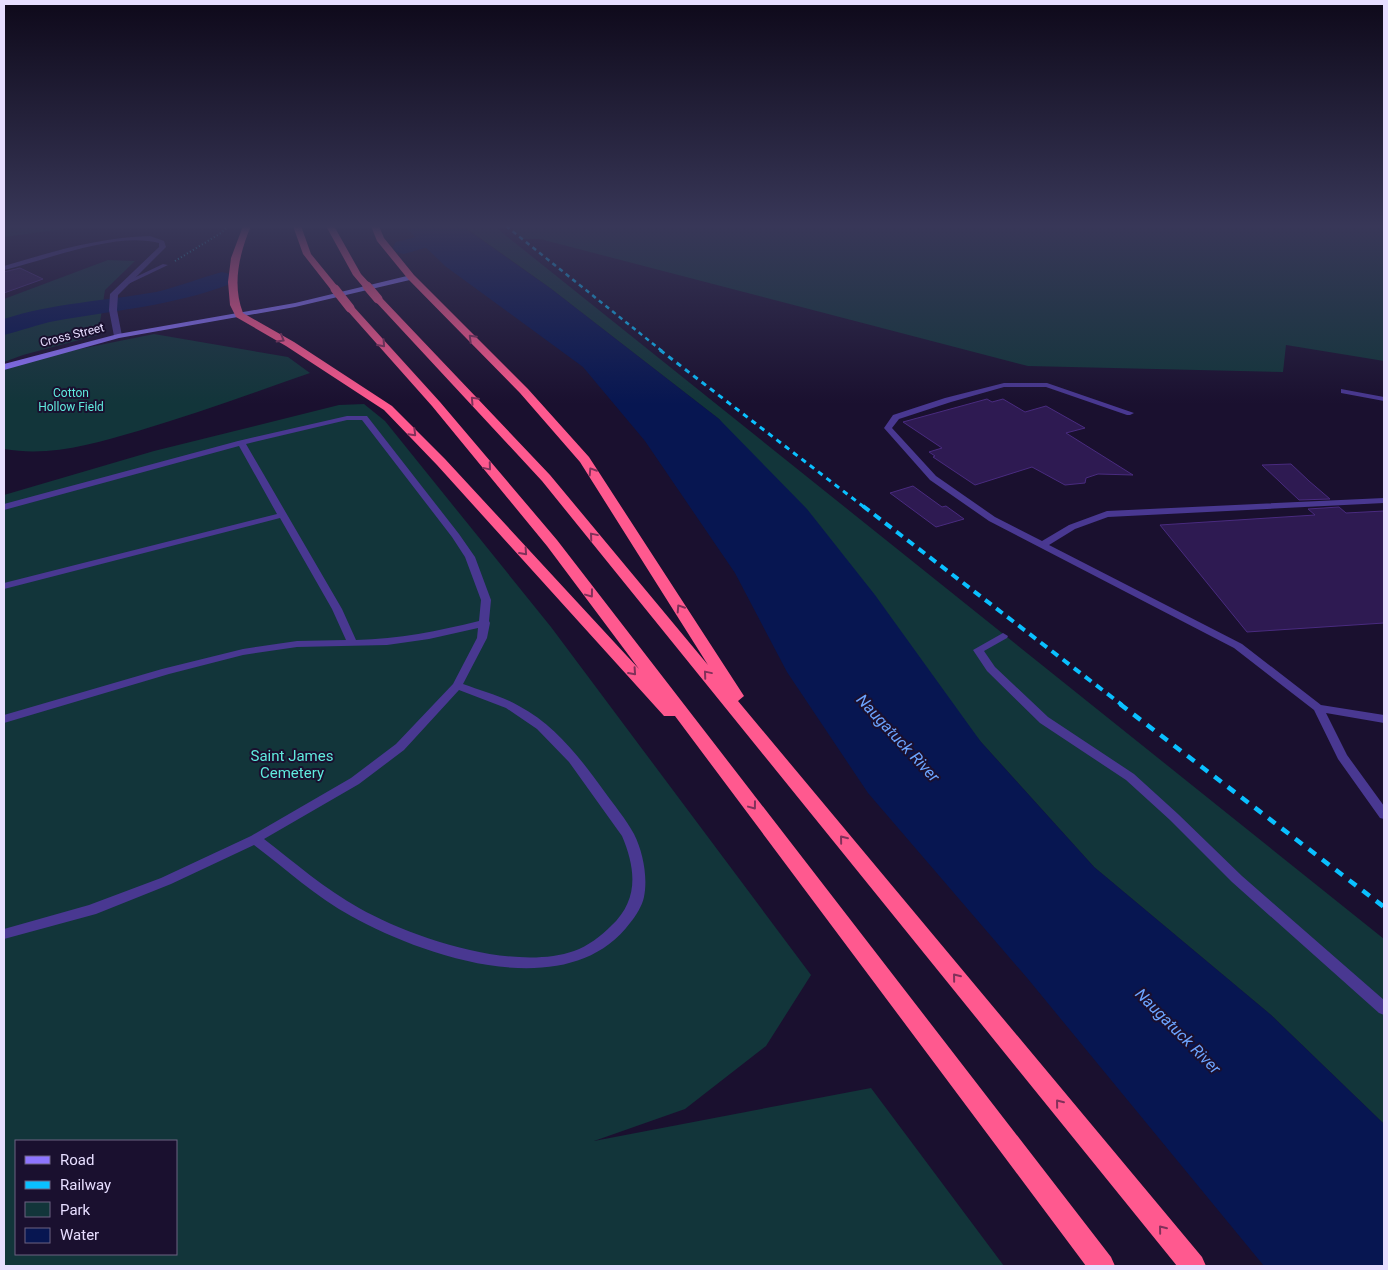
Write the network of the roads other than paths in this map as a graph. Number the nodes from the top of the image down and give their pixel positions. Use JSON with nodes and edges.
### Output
{"nodes":[{"id":1,"x":122,"y":285,"type":"edge"},
{"id":2,"x":235,"y":285,"type":"edge"},
{"id":3,"x":332,"y":285,"type":"edge"},
{"id":4,"x":366,"y":285,"type":"edge"},
{"id":5,"x":378,"y":285,"type":"edge"},
{"id":6,"x":419,"y":285,"type":"edge"},
{"id":7,"x":239,"y":315,"type":"junction"},
{"id":8,"x":118,"y":336,"type":"junction"},
{"id":9,"x":4,"y":367,"type":"edge"},
{"id":10,"x":1344,"y":391,"type":"dead end"},
{"id":11,"x":1384,"y":399,"type":"edge"},
{"id":12,"x":1130,"y":413,"type":"dead end"},
{"id":13,"x":241,"y":443,"type":"junction"},
{"id":14,"x":1384,"y":500,"type":"edge"},
{"id":15,"x":4,"y":507,"type":"edge"},
{"id":16,"x":282,"y":515,"type":"junction"},
{"id":17,"x":1042,"y":545,"type":"junction"},
{"id":18,"x":4,"y":586,"type":"edge"},
{"id":19,"x":485,"y":623,"type":"junction"},
{"id":20,"x":1003,"y":636,"type":"dead end"},
{"id":21,"x":353,"y":643,"type":"junction"},
{"id":22,"x":457,"y":686,"type":"junction"},
{"id":23,"x":1318,"y":708,"type":"junction"},
{"id":24,"x":4,"y":719,"type":"edge"},
{"id":25,"x":1384,"y":719,"type":"edge"},
{"id":26,"x":772,"y":752,"type":"junction"},
{"id":27,"x":738,"y":787,"type":"junction"},
{"id":28,"x":1384,"y":815,"type":"edge"},
{"id":29,"x":255,"y":839,"type":"junction"},
{"id":30,"x":4,"y":934,"type":"edge"},
{"id":31,"x":1384,"y":1008,"type":"edge"},
{"id":32,"x":1102,"y":1266,"type":"edge"},
{"id":33,"x":1193,"y":1266,"type":"edge"}],
"edges":[{"from":1,"to":8,"type":"street"},
{"from":2,"to":7,"type":"highway"},
{"from":3,"to":27,"type":"highway","one_way":true,"bridge":true},
{"from":26,"to":4,"type":"highway","one_way":true,"bridge":true},
{"from":5,"to":7,"type":"street","name":"Cross Street"},
{"from":26,"to":6,"type":"highway","one_way":true},
{"from":7,"to":8,"type":"street","name":"Cross Street"},
{"from":7,"to":27,"type":"highway","one_way":true},
{"from":8,"to":9,"type":"street","name":"Cross Street"},
{"from":10,"to":11,"type":"lane"},
{"from":12,"to":17,"type":"lane"},
{"from":13,"to":15,"type":"lane"},
{"from":13,"to":16,"type":"lane"},
{"from":13,"to":19,"type":"lane"},
{"from":14,"to":17,"type":"lane"},
{"from":16,"to":18,"type":"lane"},
{"from":16,"to":21,"type":"lane"},
{"from":17,"to":23,"type":"lane"},
{"from":19,"to":21,"type":"lane"},
{"from":19,"to":22,"type":"lane"},
{"from":20,"to":31,"type":"lane"},
{"from":21,"to":24,"type":"lane"},
{"from":22,"to":29,"type":"lane"},
{"from":22,"to":29,"type":"lane"},
{"from":23,"to":25,"type":"lane"},
{"from":23,"to":28,"type":"lane"},
{"from":33,"to":26,"type":"highway","one_way":true},
{"from":27,"to":32,"type":"highway","one_way":true},
{"from":29,"to":30,"type":"lane"}]}
